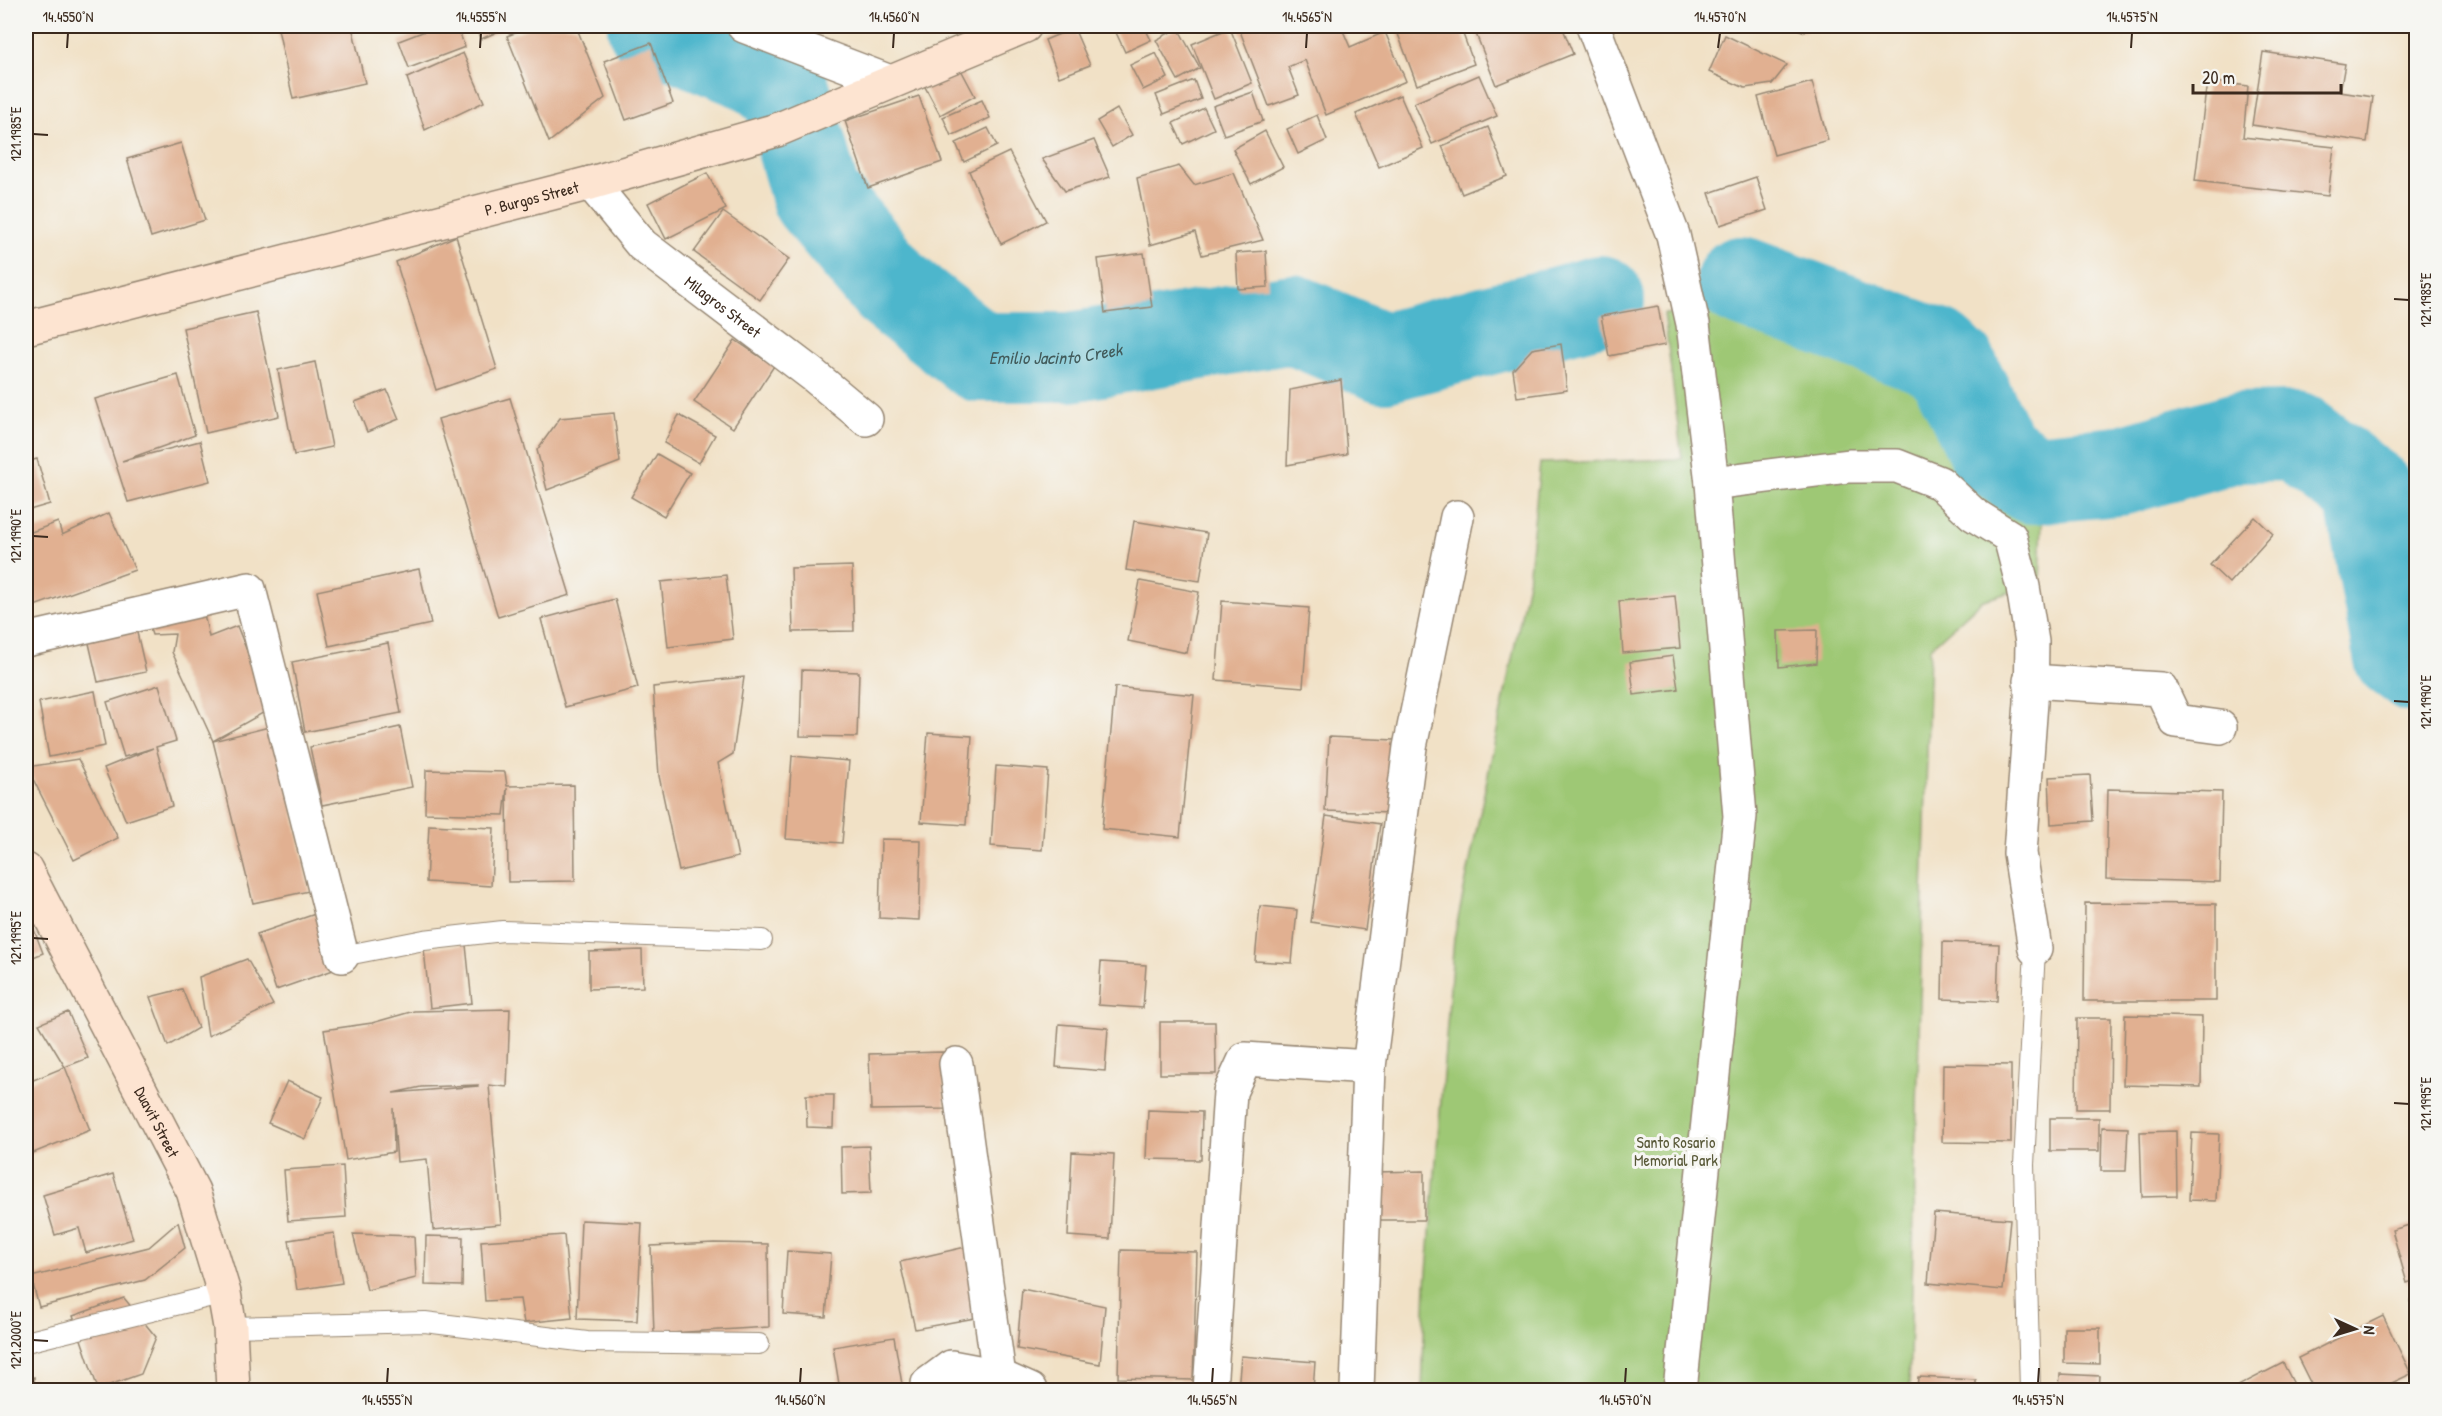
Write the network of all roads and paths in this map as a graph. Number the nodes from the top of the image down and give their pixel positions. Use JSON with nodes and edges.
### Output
{"nodes":[{"id":1,"x":744,"y":26,"type":"edge"},
{"id":2,"x":1025,"y":26,"type":"edge"},
{"id":3,"x":1593,"y":26,"type":"edge"},
{"id":4,"x":890,"y":82,"type":"junction"},
{"id":5,"x":591,"y":183,"type":"junction"},
{"id":6,"x":26,"y":328,"type":"edge"},
{"id":7,"x":866,"y":419,"type":"dead end"},
{"id":8,"x":1712,"y":483,"type":"junction"},
{"id":9,"x":1457,"y":517,"type":"dead end"},
{"id":10,"x":26,"y":640,"type":"edge"},
{"id":11,"x":2030,"y":681,"type":"junction"},
{"id":12,"x":2220,"y":726,"type":"dead end"},
{"id":13,"x":26,"y":870,"type":"edge"},
{"id":14,"x":762,"y":940,"type":"dead end"},
{"id":15,"x":2035,"y":948,"type":"joint"},
{"id":16,"x":342,"y":956,"type":"joint"},
{"id":17,"x":956,"y":1064,"type":"dead end"},
{"id":18,"x":1369,"y":1067,"type":"junction"},
{"id":19,"x":224,"y":1293,"type":"junction"},
{"id":20,"x":230,"y":1327,"type":"junction"},
{"id":21,"x":26,"y":1342,"type":"edge"},
{"id":22,"x":759,"y":1344,"type":"dead end"},
{"id":23,"x":999,"y":1376,"type":"junction"},
{"id":24,"x":233,"y":1390,"type":"edge"},
{"id":25,"x":928,"y":1390,"type":"edge"},
{"id":26,"x":1030,"y":1390,"type":"edge"},
{"id":27,"x":1210,"y":1390,"type":"edge"},
{"id":28,"x":1357,"y":1390,"type":"edge"},
{"id":29,"x":1680,"y":1390,"type":"edge"},
{"id":30,"x":2030,"y":1390,"type":"edge"}],
"edges":[{"from":1,"to":4,"type":"street"},
{"from":2,"to":4,"type":"street","name":"P. Burgos Street"},
{"from":3,"to":8,"type":"street"},
{"from":4,"to":5,"type":"street","name":"P. Burgos Street"},
{"from":5,"to":6,"type":"street","name":"P. Burgos Street"},
{"from":5,"to":7,"type":"street","name":"Milagros Street"},
{"from":8,"to":11,"type":"street"},
{"from":8,"to":29,"type":"street"},
{"from":9,"to":18,"type":"street"},
{"from":10,"to":16,"type":"street"},
{"from":11,"to":12,"type":"street"},
{"from":11,"to":15,"type":"street"},
{"from":13,"to":19,"type":"street","name":"Duavit Street"},
{"from":14,"to":16,"type":"lane"},
{"from":15,"to":30,"type":"lane"},
{"from":17,"to":23,"type":"street"},
{"from":18,"to":27,"type":"street"},
{"from":18,"to":28,"type":"street"},
{"from":19,"to":20,"type":"street","name":"Duavit Street"},
{"from":19,"to":21,"type":"lane"},
{"from":20,"to":22,"type":"lane"},
{"from":20,"to":24,"type":"street","name":"Duavit Street"},
{"from":23,"to":25,"type":"street"},
{"from":23,"to":26,"type":"street"}]}
